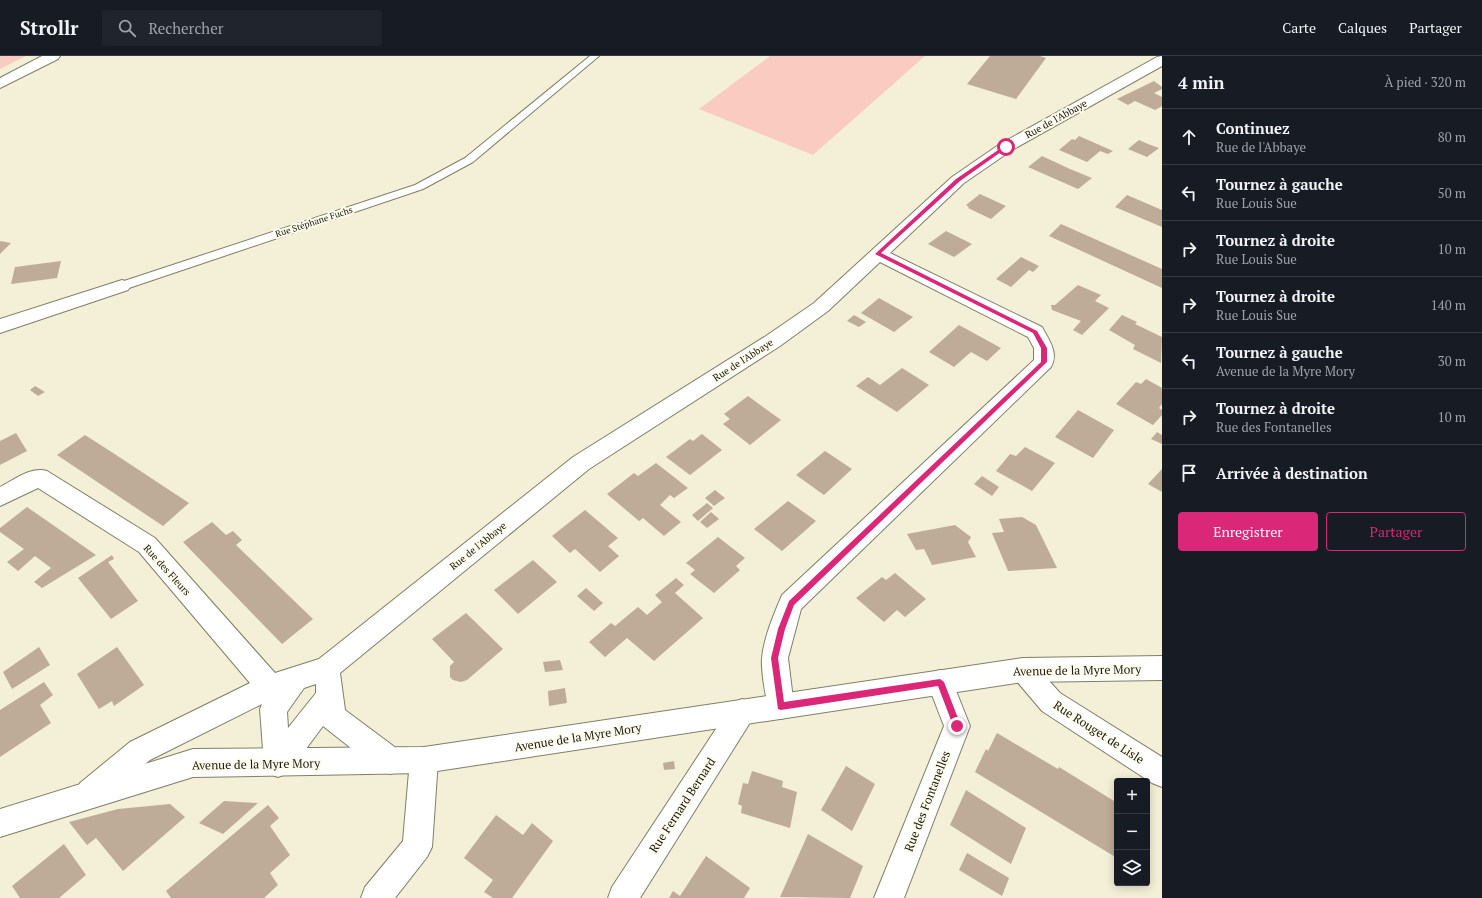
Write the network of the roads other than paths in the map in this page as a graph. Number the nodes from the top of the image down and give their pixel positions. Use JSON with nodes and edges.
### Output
{"nodes":[{"id":1,"x":54,"y":56,"type":"edge"},
{"id":2,"x":595,"y":56,"type":"edge"},
{"id":3,"x":1162,"y":60,"type":"edge"},
{"id":4,"x":0,"y":84,"type":"edge"},
{"id":5,"x":878,"y":254,"type":"junction"},
{"id":6,"x":122,"y":286,"type":"joint"},
{"id":7,"x":0,"y":326,"type":"edge"},
{"id":8,"x":0,"y":497,"type":"edge"},
{"id":9,"x":327,"y":668,"type":"junction"},
{"id":10,"x":1162,"y":668,"type":"edge"},
{"id":11,"x":1023,"y":670,"type":"junction"},
{"id":12,"x":295,"y":679,"type":"junction"},
{"id":13,"x":940,"y":682,"type":"junction"},
{"id":14,"x":270,"y":687,"type":"junction"},
{"id":15,"x":330,"y":696,"type":"junction"},
{"id":16,"x":781,"y":706,"type":"junction"},
{"id":17,"x":742,"y":712,"type":"junction"},
{"id":18,"x":424,"y":760,"type":"junction"},
{"id":19,"x":390,"y":761,"type":"junction"},
{"id":20,"x":278,"y":763,"type":"junction"},
{"id":21,"x":1162,"y":773,"type":"edge"},
{"id":22,"x":86,"y":796,"type":"junction"},
{"id":23,"x":0,"y":823,"type":"edge"},
{"id":24,"x":376,"y":898,"type":"edge"},
{"id":25,"x":623,"y":898,"type":"edge"},
{"id":26,"x":889,"y":898,"type":"edge"}],
"edges":[{"from":1,"to":4,"type":"street"},
{"from":2,"to":6,"type":"lane","name":"Rue Stéphane Fuchs"},
{"from":3,"to":5,"type":"street","name":"Rue de l'Abbaye"},
{"from":5,"to":9,"type":"street","name":"Rue de l'Abbaye"},
{"from":5,"to":16,"type":"street"},
{"from":6,"to":7,"type":"street","name":"Rue Stéphane Fuchs"},
{"from":8,"to":14,"type":"street","name":"Rue des Fleurs"},
{"from":9,"to":12,"type":"street","name":"Rue de l'Abbaye"},
{"from":9,"to":15,"type":"street"},
{"from":10,"to":11,"type":"street","name":"Avenue de la Myre Mory"},
{"from":11,"to":13,"type":"street","name":"Avenue de la Myre Mory"},
{"from":11,"to":21,"type":"street","name":"Rue Rouget de Lisle"},
{"from":12,"to":14,"type":"street","name":"Rue de l'Abbaye"},
{"from":12,"to":20,"type":"street"},
{"from":13,"to":16,"type":"street","name":"Avenue de la Myre Mory"},
{"from":13,"to":26,"type":"street","name":"Rue des Fontanelles"},
{"from":14,"to":22,"type":"street","name":"Rue de l'Abbaye"},
{"from":15,"to":19,"type":"street"},
{"from":15,"to":20,"type":"street"},
{"from":16,"to":17,"type":"street","name":"Avenue de la Myre Mory"},
{"from":17,"to":18,"type":"street","name":"Avenue de la Myre Mory"},
{"from":17,"to":25,"type":"street","name":"Rue Fernard Bernard"},
{"from":18,"to":19,"type":"street","name":"Avenue de la Myre Mory"},
{"from":18,"to":24,"type":"street"},
{"from":19,"to":20,"type":"street","name":"Avenue de la Myre Mory"},
{"from":20,"to":22,"type":"street","name":"Avenue de la Myre Mory"},
{"from":22,"to":23,"type":"street","name":"Avenue de la Myre Mory"}]}
